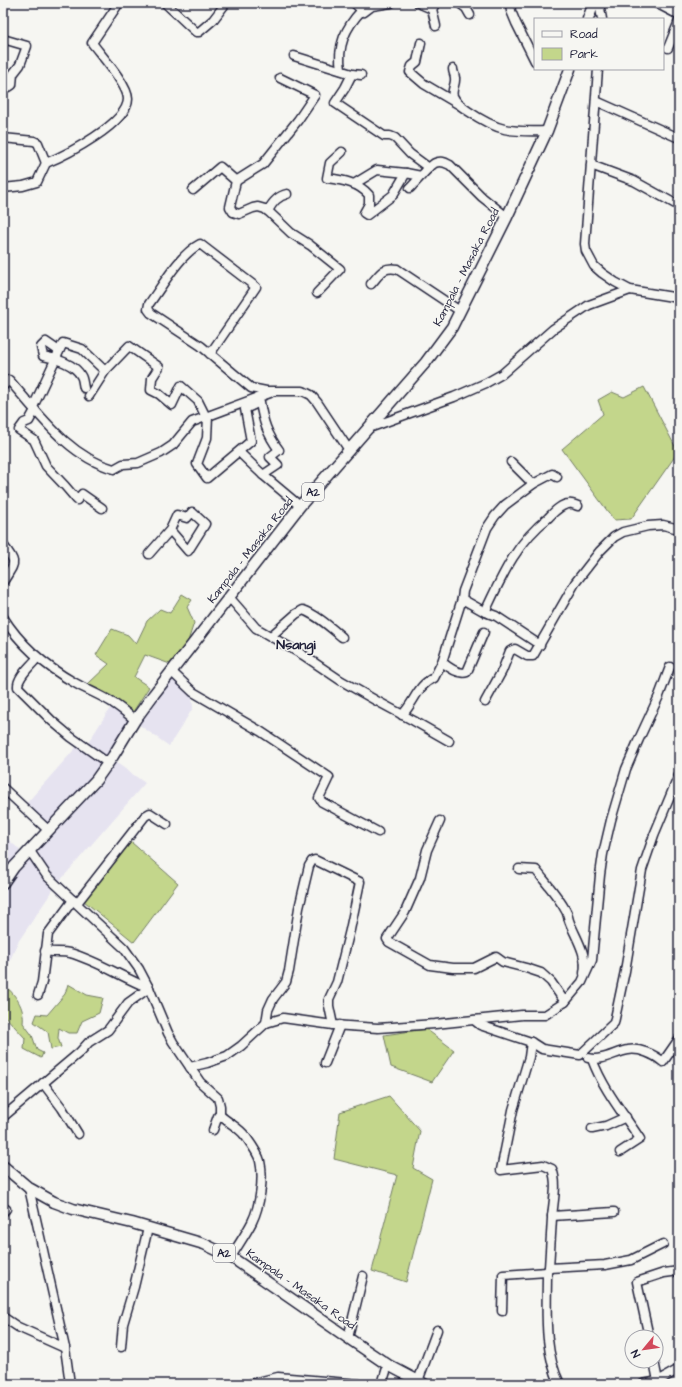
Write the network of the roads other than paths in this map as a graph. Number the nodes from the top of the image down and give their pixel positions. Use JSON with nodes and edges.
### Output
{"nodes":[{"id":1,"x":118,"y":3,"type":"edge"},
{"id":2,"x":165,"y":3,"type":"edge"},
{"id":3,"x":226,"y":3,"type":"edge"},
{"id":4,"x":354,"y":3,"type":"edge"},
{"id":5,"x":391,"y":3,"type":"edge"},
{"id":6,"x":418,"y":3,"type":"edge"},
{"id":7,"x":459,"y":3,"type":"edge"},
{"id":8,"x":510,"y":3,"type":"edge"},
{"id":9,"x":594,"y":3,"type":"edge"},
{"id":10,"x":599,"y":3,"type":"edge"},
{"id":11,"x":656,"y":3,"type":"edge"},
{"id":12,"x":434,"y":6,"type":"edge"},
{"id":13,"x":362,"y":10,"type":"junction"},
{"id":14,"x":470,"y":15,"type":"dead end"},
{"id":15,"x":679,"y":15,"type":"edge"},
{"id":16,"x":588,"y":18,"type":"edge"},
{"id":17,"x":602,"y":18,"type":"edge"},
{"id":18,"x":679,"y":21,"type":"edge"},
{"id":19,"x":436,"y":26,"type":"dead end"},
{"id":20,"x":3,"y":38,"type":"edge"},
{"id":21,"x":421,"y":43,"type":"dead end"},
{"id":22,"x":668,"y":48,"type":"dead end"},
{"id":23,"x":294,"y":56,"type":"dead end"},
{"id":24,"x":534,"y":58,"type":"edge"},
{"id":25,"x":453,"y":69,"type":"dead end"},
{"id":26,"x":341,"y":70,"type":"junction"},
{"id":27,"x":568,"y":70,"type":"edge"},
{"id":28,"x":598,"y":70,"type":"edge"},
{"id":29,"x":352,"y":74,"type":"junction"},
{"id":30,"x":361,"y":74,"type":"dead end"},
{"id":31,"x":280,"y":78,"type":"dead end"},
{"id":32,"x":3,"y":86,"type":"edge"},
{"id":33,"x":596,"y":101,"type":"junction"},
{"id":34,"x":458,"y":104,"type":"junction"},
{"id":35,"x":547,"y":131,"type":"junction"},
{"id":36,"x":3,"y":138,"type":"edge"},
{"id":37,"x":679,"y":138,"type":"edge"},
{"id":38,"x":342,"y":152,"type":"dead end"},
{"id":39,"x":46,"y":163,"type":"junction"},
{"id":40,"x":591,"y":165,"type":"junction"},
{"id":41,"x":429,"y":168,"type":"junction"},
{"id":42,"x":406,"y":173,"type":"junction"},
{"id":43,"x":421,"y":176,"type":"junction"},
{"id":44,"x":236,"y":181,"type":"junction"},
{"id":45,"x":354,"y":184,"type":"junction"},
{"id":46,"x":5,"y":186,"type":"edge"},
{"id":47,"x":410,"y":188,"type":"dead end"},
{"id":48,"x":193,"y":190,"type":"dead end"},
{"id":49,"x":287,"y":194,"type":"dead end"},
{"id":50,"x":679,"y":206,"type":"edge"},
{"id":51,"x":268,"y":211,"type":"junction"},
{"id":52,"x":507,"y":217,"type":"junction"},
{"id":53,"x":371,"y":284,"type":"dead end"},
{"id":54,"x":630,"y":290,"type":"junction"},
{"id":55,"x":318,"y":293,"type":"dead end"},
{"id":56,"x":679,"y":298,"type":"edge"},
{"id":57,"x":460,"y":311,"type":"junction"},
{"id":58,"x":60,"y":348,"type":"junction"},
{"id":59,"x":210,"y":354,"type":"junction"},
{"id":60,"x":105,"y":371,"type":"junction"},
{"id":61,"x":3,"y":386,"type":"edge"},
{"id":62,"x":84,"y":388,"type":"dead end"},
{"id":63,"x":273,"y":392,"type":"junction"},
{"id":64,"x":89,"y":396,"type":"dead end"},
{"id":65,"x":34,"y":409,"type":"junction"},
{"id":66,"x":207,"y":416,"type":"junction"},
{"id":67,"x":369,"y":428,"type":"junction"},
{"id":68,"x":349,"y":450,"type":"junction"},
{"id":69,"x":239,"y":452,"type":"junction"},
{"id":70,"x":511,"y":462,"type":"dead end"},
{"id":71,"x":264,"y":475,"type":"junction"},
{"id":72,"x":557,"y":477,"type":"dead end"},
{"id":73,"x":533,"y":484,"type":"junction"},
{"id":74,"x":300,"y":506,"type":"junction"},
{"id":75,"x":578,"y":506,"type":"dead end"},
{"id":76,"x":102,"y":508,"type":"dead end"},
{"id":77,"x":679,"y":529,"type":"edge"},
{"id":78,"x":170,"y":530,"type":"junction"},
{"id":79,"x":3,"y":544,"type":"edge"},
{"id":80,"x":148,"y":554,"type":"dead end"},
{"id":81,"x":3,"y":582,"type":"edge"},
{"id":82,"x":229,"y":597,"type":"junction"},
{"id":83,"x":462,"y":600,"type":"junction"},
{"id":84,"x":486,"y":612,"type":"junction"},
{"id":85,"x":3,"y":617,"type":"edge"},
{"id":86,"x":484,"y":632,"type":"dead end"},
{"id":87,"x":271,"y":636,"type":"junction"},
{"id":88,"x":342,"y":637,"type":"dead end"},
{"id":89,"x":540,"y":645,"type":"junction"},
{"id":90,"x":37,"y":658,"type":"junction"},
{"id":91,"x":442,"y":662,"type":"junction"},
{"id":92,"x":670,"y":667,"type":"dead end"},
{"id":93,"x":172,"y":672,"type":"junction"},
{"id":94,"x":485,"y":702,"type":"dead end"},
{"id":95,"x":402,"y":715,"type":"junction"},
{"id":96,"x":135,"y":720,"type":"junction"},
{"id":97,"x":449,"y":741,"type":"dead end"},
{"id":98,"x":108,"y":763,"type":"junction"},
{"id":99,"x":679,"y":775,"type":"edge"},
{"id":100,"x":3,"y":788,"type":"edge"},
{"id":101,"x":440,"y":821,"type":"dead end"},
{"id":102,"x":166,"y":824,"type":"dead end"},
{"id":103,"x":48,"y":830,"type":"junction"},
{"id":104,"x":378,"y":832,"type":"dead end"},
{"id":105,"x":30,"y":851,"type":"junction"},
{"id":106,"x":519,"y":869,"type":"dead end"},
{"id":107,"x":3,"y":883,"type":"edge"},
{"id":108,"x":75,"y":902,"type":"junction"},
{"id":109,"x":46,"y":951,"type":"junction"},
{"id":110,"x":582,"y":982,"type":"junction"},
{"id":111,"x":150,"y":988,"type":"junction"},
{"id":112,"x":38,"y":995,"type":"dead end"},
{"id":113,"x":565,"y":1002,"type":"junction"},
{"id":114,"x":474,"y":1020,"type":"junction"},
{"id":115,"x":266,"y":1023,"type":"junction"},
{"id":116,"x":336,"y":1025,"type":"junction"},
{"id":117,"x":679,"y":1038,"type":"edge"},
{"id":118,"x":531,"y":1042,"type":"junction"},
{"id":119,"x":580,"y":1055,"type":"junction"},
{"id":120,"x":592,"y":1059,"type":"junction"},
{"id":121,"x":325,"y":1063,"type":"dead end"},
{"id":122,"x":190,"y":1066,"type":"junction"},
{"id":123,"x":43,"y":1083,"type":"junction"},
{"id":124,"x":220,"y":1115,"type":"junction"},
{"id":125,"x":3,"y":1117,"type":"edge"},
{"id":126,"x":626,"y":1117,"type":"junction"},
{"id":127,"x":592,"y":1129,"type":"dead end"},
{"id":128,"x":213,"y":1130,"type":"dead end"},
{"id":129,"x":78,"y":1134,"type":"dead end"},
{"id":130,"x":620,"y":1152,"type":"dead end"},
{"id":131,"x":3,"y":1166,"type":"edge"},
{"id":132,"x":30,"y":1188,"type":"junction"},
{"id":133,"x":614,"y":1212,"type":"dead end"},
{"id":134,"x":552,"y":1216,"type":"junction"},
{"id":135,"x":148,"y":1228,"type":"junction"},
{"id":136,"x":663,"y":1244,"type":"dead end"},
{"id":137,"x":231,"y":1257,"type":"junction"},
{"id":138,"x":548,"y":1270,"type":"junction"},
{"id":139,"x":679,"y":1271,"type":"edge"},
{"id":140,"x":362,"y":1276,"type":"dead end"},
{"id":141,"x":502,"y":1311,"type":"dead end"},
{"id":142,"x":3,"y":1317,"type":"edge"},
{"id":143,"x":647,"y":1329,"type":"edge"},
{"id":144,"x":437,"y":1330,"type":"dead end"},
{"id":145,"x":348,"y":1338,"type":"junction"},
{"id":146,"x":121,"y":1347,"type":"dead end"},
{"id":147,"x":66,"y":1348,"type":"junction"},
{"id":148,"x":388,"y":1365,"type":"junction"},
{"id":149,"x":656,"y":1369,"type":"edge"},
{"id":150,"x":679,"y":1369,"type":"edge"},
{"id":151,"x":658,"y":1381,"type":"junction"},
{"id":152,"x":310,"y":1382,"type":"edge"},
{"id":153,"x":421,"y":1382,"type":"edge"},
{"id":154,"x":70,"y":1384,"type":"edge"},
{"id":155,"x":250,"y":1384,"type":"edge"},
{"id":156,"x":359,"y":1384,"type":"edge"},
{"id":157,"x":382,"y":1384,"type":"edge"},
{"id":158,"x":560,"y":1384,"type":"edge"},
{"id":159,"x":643,"y":1384,"type":"edge"}],
"edges":[{"from":1,"to":39,"type":"street"},
{"from":2,"to":3,"type":"street"},
{"from":4,"to":13,"type":"street"},
{"from":5,"to":13,"type":"street"},
{"from":6,"to":12,"type":"street"},
{"from":7,"to":14,"type":"street"},
{"from":8,"to":24,"type":"street"},
{"from":9,"to":16,"type":"main road"},
{"from":10,"to":17,"type":"street"},
{"from":11,"to":15,"type":"street"},
{"from":12,"to":19,"type":"street"},
{"from":13,"to":26,"type":"street"},
{"from":18,"to":22,"type":"street"},
{"from":20,"to":32,"type":"street"},
{"from":21,"to":34,"type":"street"},
{"from":23,"to":26,"type":"street"},
{"from":25,"to":34,"type":"street"},
{"from":26,"to":29,"type":"street"},
{"from":27,"to":35,"type":"main road","name":"Kampala - Masaka Road","number":"A2"},
{"from":28,"to":33,"type":"street"},
{"from":29,"to":30,"type":"street"},
{"from":29,"to":41,"type":"street"},
{"from":31,"to":44,"type":"street"},
{"from":33,"to":37,"type":"street"},
{"from":33,"to":40,"type":"street"},
{"from":34,"to":35,"type":"street"},
{"from":35,"to":52,"type":"main road","name":"Kampala - Masaka Road","number":"A2"},
{"from":36,"to":39,"type":"street"},
{"from":38,"to":45,"type":"street"},
{"from":39,"to":46,"type":"street"},
{"from":40,"to":50,"type":"street"},
{"from":40,"to":54,"type":"street"},
{"from":41,"to":43,"type":"street"},
{"from":41,"to":52,"type":"street"},
{"from":42,"to":43,"type":"street"},
{"from":42,"to":45,"type":"street"},
{"from":42,"to":45,"type":"street"},
{"from":43,"to":47,"type":"street"},
{"from":44,"to":48,"type":"street"},
{"from":44,"to":51,"type":"street"},
{"from":49,"to":51,"type":"street"},
{"from":51,"to":55,"type":"street"},
{"from":52,"to":57,"type":"main road","name":"Kampala - Masaka Road","number":"A2"},
{"from":53,"to":57,"type":"street"},
{"from":54,"to":56,"type":"street"},
{"from":54,"to":67,"type":"street"},
{"from":57,"to":67,"type":"main road","name":"Kampala - Masaka Road","number":"A2"},
{"from":58,"to":60,"type":"street"},
{"from":58,"to":62,"type":"street"},
{"from":58,"to":65,"type":"street"},
{"from":59,"to":59,"type":"street"},
{"from":59,"to":63,"type":"street"},
{"from":60,"to":64,"type":"street"},
{"from":60,"to":66,"type":"street"},
{"from":61,"to":65,"type":"street"},
{"from":63,"to":66,"type":"street"},
{"from":63,"to":68,"type":"street"},
{"from":65,"to":66,"type":"street"},
{"from":65,"to":76,"type":"street"},
{"from":66,"to":69,"type":"street"},
{"from":67,"to":68,"type":"main road","name":"Kampala - Masaka Road","number":"A2"},
{"from":68,"to":74,"type":"main road","name":"Kampala - Masaka Road","number":"A2"},
{"from":69,"to":71,"type":"street"},
{"from":69,"to":71,"type":"street"},
{"from":70,"to":73,"type":"street"},
{"from":71,"to":74,"type":"street"},
{"from":72,"to":73,"type":"street"},
{"from":73,"to":83,"type":"street"},
{"from":74,"to":82,"type":"main road","name":"Kampala - Masaka Road","number":"A2"},
{"from":75,"to":84,"type":"street"},
{"from":77,"to":89,"type":"street"},
{"from":78,"to":78,"type":"street"},
{"from":78,"to":80,"type":"street"},
{"from":79,"to":81,"type":"street"},
{"from":82,"to":87,"type":"street"},
{"from":82,"to":93,"type":"main road","name":"Kampala - Masaka Road","number":"A2"},
{"from":83,"to":84,"type":"street"},
{"from":83,"to":91,"type":"street"},
{"from":84,"to":89,"type":"street"},
{"from":85,"to":90,"type":"street"},
{"from":86,"to":91,"type":"street"},
{"from":87,"to":88,"type":"street"},
{"from":87,"to":95,"type":"street"},
{"from":89,"to":94,"type":"street"},
{"from":90,"to":96,"type":"street"},
{"from":90,"to":98,"type":"street"},
{"from":91,"to":95,"type":"street"},
{"from":92,"to":110,"type":"street"},
{"from":93,"to":96,"type":"main road","name":"Kampala - Masaka Road","number":"A2"},
{"from":93,"to":104,"type":"street"},
{"from":95,"to":97,"type":"street"},
{"from":96,"to":98,"type":"main road","name":"Kampala - Masaka Road","number":"A2"},
{"from":98,"to":103,"type":"main road","name":"Kampala - Masaka Road","number":"A2"},
{"from":99,"to":119,"type":"street"},
{"from":100,"to":103,"type":"street"},
{"from":101,"to":113,"type":"street"},
{"from":102,"to":108,"type":"street"},
{"from":103,"to":105,"type":"main road","name":"Kampala - Masaka Road","number":"A2"},
{"from":105,"to":107,"type":"main road","name":"Kampala - Masaka Road","number":"A2"},
{"from":105,"to":108,"type":"street"},
{"from":106,"to":110,"type":"street"},
{"from":108,"to":109,"type":"street"},
{"from":108,"to":111,"type":"street"},
{"from":109,"to":111,"type":"street"},
{"from":109,"to":112,"type":"street"},
{"from":110,"to":113,"type":"street"},
{"from":111,"to":122,"type":"street"},
{"from":111,"to":123,"type":"street"},
{"from":113,"to":114,"type":"street"},
{"from":114,"to":116,"type":"street"},
{"from":114,"to":118,"type":"street"},
{"from":115,"to":116,"type":"street"},
{"from":115,"to":116,"type":"street"},
{"from":115,"to":122,"type":"street"},
{"from":116,"to":121,"type":"street"},
{"from":117,"to":120,"type":"street"},
{"from":118,"to":119,"type":"street"},
{"from":118,"to":134,"type":"street"},
{"from":119,"to":120,"type":"street"},
{"from":120,"to":126,"type":"street"},
{"from":122,"to":124,"type":"street"},
{"from":123,"to":125,"type":"street"},
{"from":123,"to":129,"type":"street"},
{"from":124,"to":128,"type":"street"},
{"from":124,"to":137,"type":"street"},
{"from":126,"to":127,"type":"street"},
{"from":126,"to":130,"type":"street"},
{"from":131,"to":132,"type":"main road","name":"Kampala - Masaka Road","number":"A2"},
{"from":132,"to":135,"type":"main road","name":"Kampala - Masaka Road","number":"A2"},
{"from":132,"to":147,"type":"street"},
{"from":133,"to":134,"type":"street"},
{"from":134,"to":138,"type":"street"},
{"from":135,"to":137,"type":"main road","name":"Kampala - Masaka Road","number":"A2"},
{"from":135,"to":146,"type":"street"},
{"from":136,"to":138,"type":"street"},
{"from":137,"to":145,"type":"main road","name":"Kampala - Masaka Road","number":"A2"},
{"from":138,"to":141,"type":"street"},
{"from":138,"to":158,"type":"street"},
{"from":139,"to":143,"type":"street"},
{"from":140,"to":145,"type":"street"},
{"from":142,"to":147,"type":"street"},
{"from":144,"to":153,"type":"street"},
{"from":145,"to":148,"type":"main road","name":"Kampala - Masaka Road","number":"A2"},
{"from":147,"to":154,"type":"street"},
{"from":148,"to":153,"type":"main road","name":"Kampala - Masaka Road","number":"A2"},
{"from":148,"to":157,"type":"street"},
{"from":149,"to":151,"type":"street"},
{"from":150,"to":151,"type":"street"},
{"from":151,"to":159,"type":"street"},
{"from":152,"to":155,"type":"street"},
{"from":152,"to":156,"type":"street"}]}
